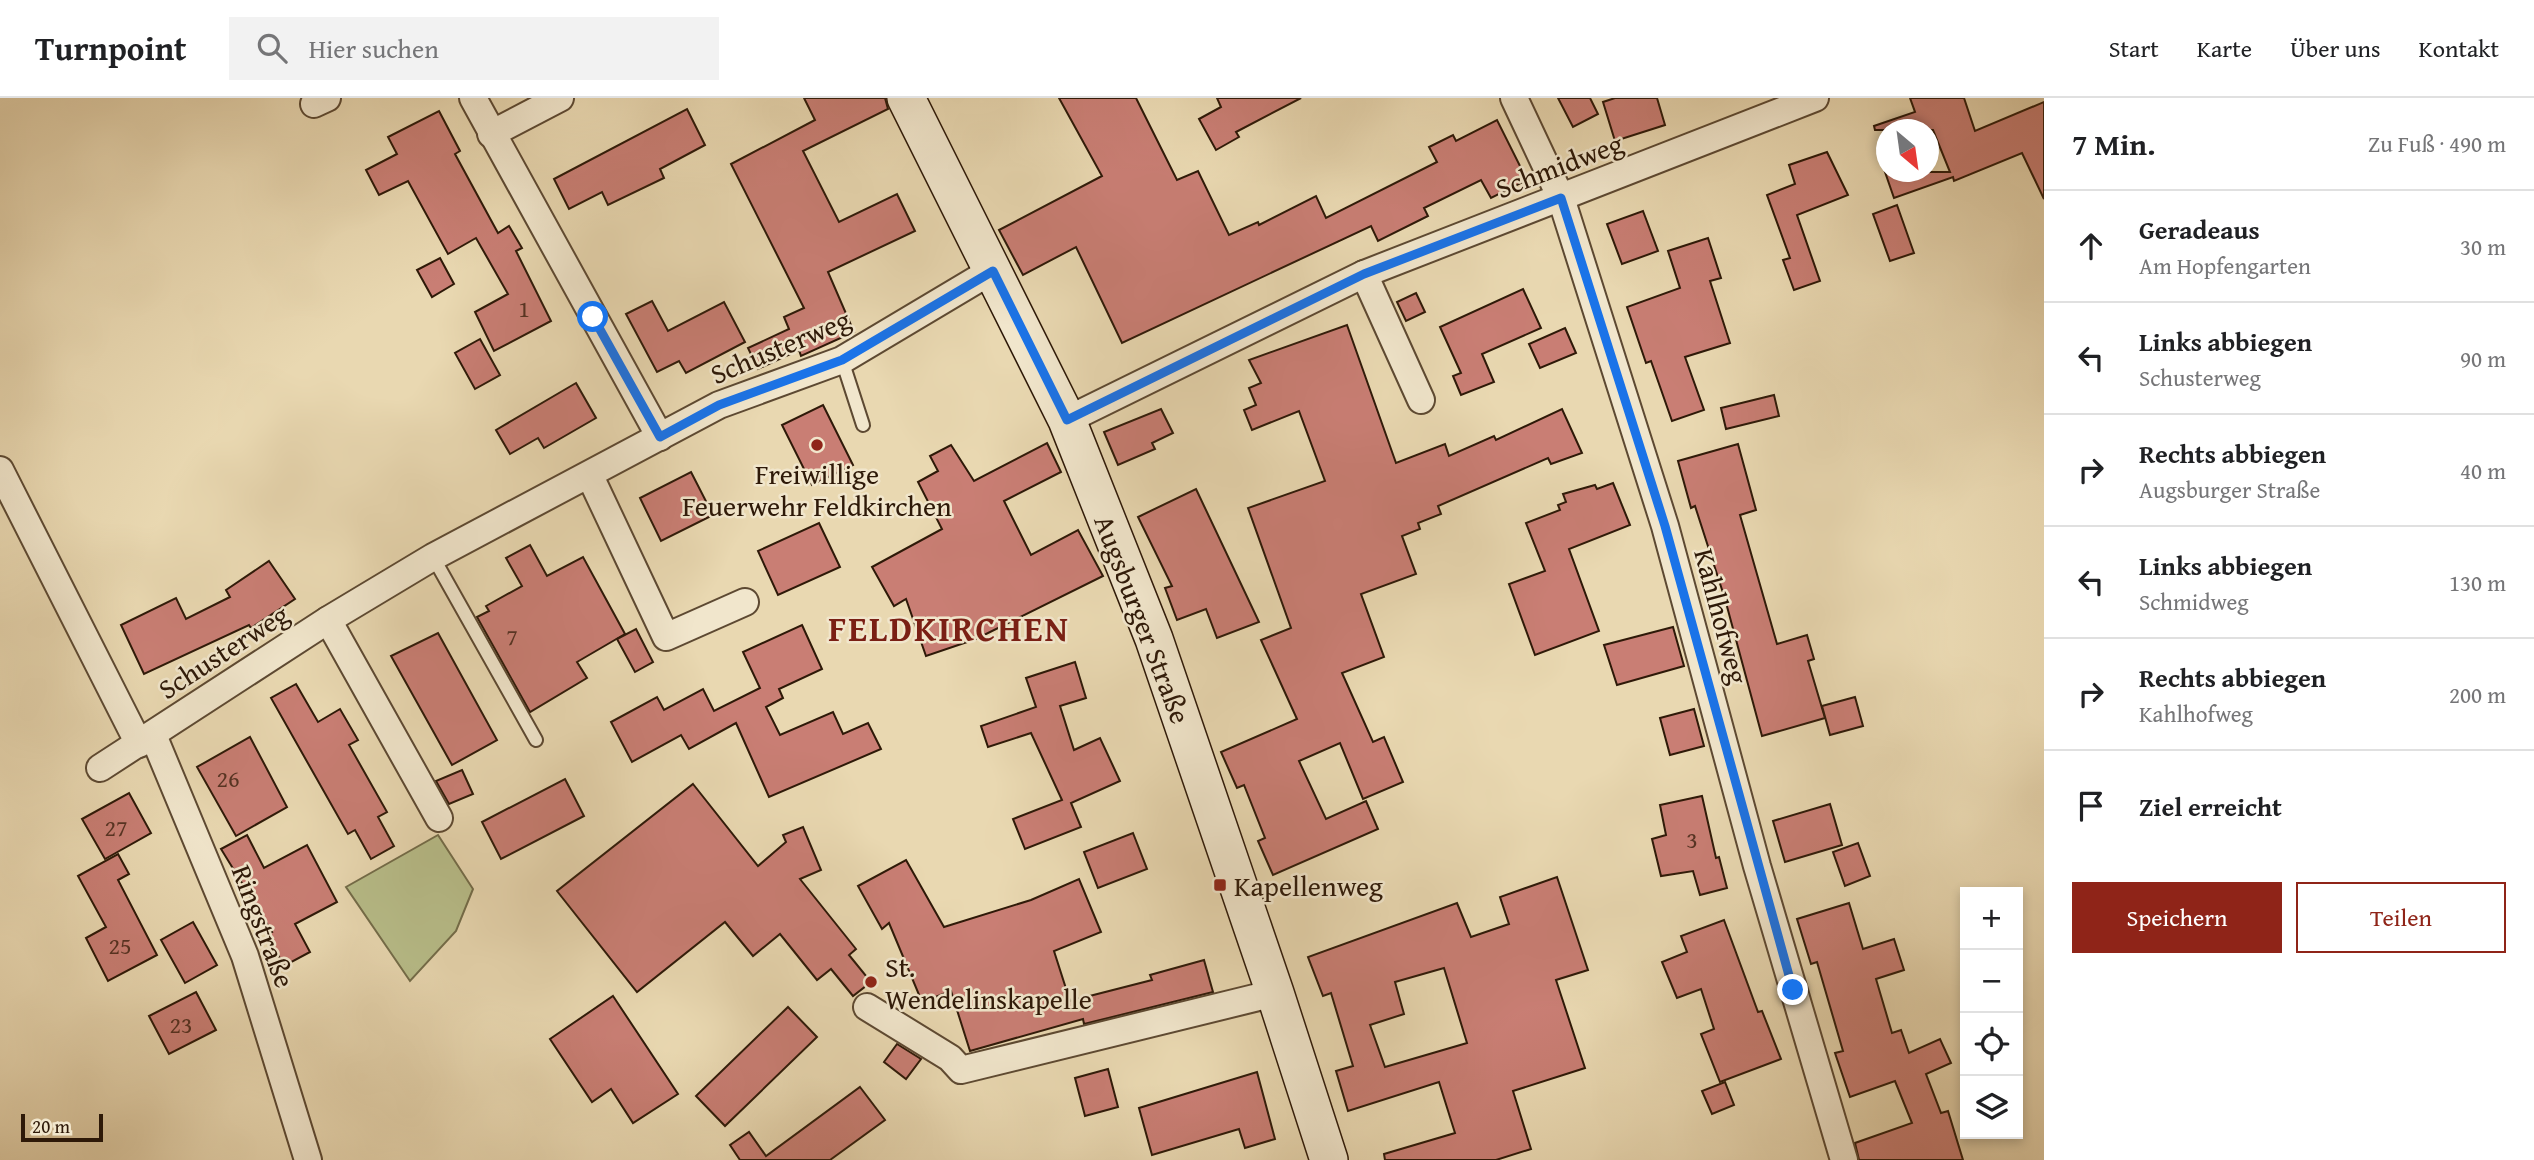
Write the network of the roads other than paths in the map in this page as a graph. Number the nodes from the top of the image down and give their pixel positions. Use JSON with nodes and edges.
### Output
{"nodes":[{"id":1,"x":473,"y":98,"type":"edge"},
{"id":2,"x":560,"y":98,"type":"edge"},
{"id":3,"x":906,"y":98,"type":"edge"},
{"id":4,"x":1514,"y":98,"type":"edge"},
{"id":5,"x":1815,"y":98,"type":"edge"},
{"id":6,"x":491,"y":134,"type":"junction"},
{"id":7,"x":1561,"y":198,"type":"junction"},
{"id":8,"x":993,"y":271,"type":"junction"},
{"id":9,"x":1364,"y":274,"type":"junction"},
{"id":10,"x":842,"y":360,"type":"junction"},
{"id":11,"x":1421,"y":400,"type":"dead end"},
{"id":12,"x":1067,"y":420,"type":"junction"},
{"id":13,"x":863,"y":425,"type":"dead end"},
{"id":14,"x":660,"y":437,"type":"junction"},
{"id":15,"x":0,"y":470,"type":"edge"},
{"id":16,"x":590,"y":476,"type":"junction"},
{"id":17,"x":433,"y":556,"type":"junction"},
{"id":18,"x":745,"y":601,"type":"dead end"},
{"id":19,"x":328,"y":620,"type":"junction"},
{"id":20,"x":146,"y":740,"type":"junction"},
{"id":21,"x":536,"y":740,"type":"dead end"},
{"id":22,"x":100,"y":768,"type":"dead end"},
{"id":23,"x":439,"y":818,"type":"dead end"},
{"id":24,"x":1275,"y":993,"type":"junction"},
{"id":25,"x":867,"y":1007,"type":"dead end"},
{"id":26,"x":308,"y":1160,"type":"edge"},
{"id":27,"x":1329,"y":1160,"type":"edge"},
{"id":28,"x":1844,"y":1160,"type":"edge"}],
"edges":[{"from":1,"to":6,"type":"street"},
{"from":2,"to":6,"type":"street"},
{"from":3,"to":8,"type":"main road","name":"Augsburger Straße"},
{"from":4,"to":7,"type":"street","name":"Kahlhofweg"},
{"from":5,"to":7,"type":"street","name":"Schmidweg"},
{"from":6,"to":14,"type":"street"},
{"from":7,"to":9,"type":"street","name":"Schmidweg"},
{"from":7,"to":28,"type":"street","name":"Kahlhofweg"},
{"from":8,"to":10,"type":"street","name":"Schusterweg"},
{"from":8,"to":12,"type":"main road","name":"Augsburger Straße"},
{"from":9,"to":11,"type":"street"},
{"from":9,"to":12,"type":"street","name":"Schmidweg"},
{"from":10,"to":13,"type":"lane"},
{"from":10,"to":14,"type":"street","name":"Schusterweg"},
{"from":12,"to":24,"type":"main road","name":"Augsburger Straße"},
{"from":14,"to":16,"type":"street","name":"Schusterweg"},
{"from":15,"to":20,"type":"street","name":"Ringstraße"},
{"from":16,"to":17,"type":"street","name":"Schusterweg"},
{"from":16,"to":18,"type":"street"},
{"from":17,"to":19,"type":"street","name":"Schusterweg"},
{"from":17,"to":21,"type":"lane"},
{"from":19,"to":20,"type":"street","name":"Schusterweg"},
{"from":19,"to":23,"type":"street","name":"Schusterweg"},
{"from":20,"to":22,"type":"street"},
{"from":20,"to":26,"type":"street","name":"Ringstraße"},
{"from":24,"to":25,"type":"street"},
{"from":24,"to":27,"type":"main road","name":"Augsburger Straße"}]}
